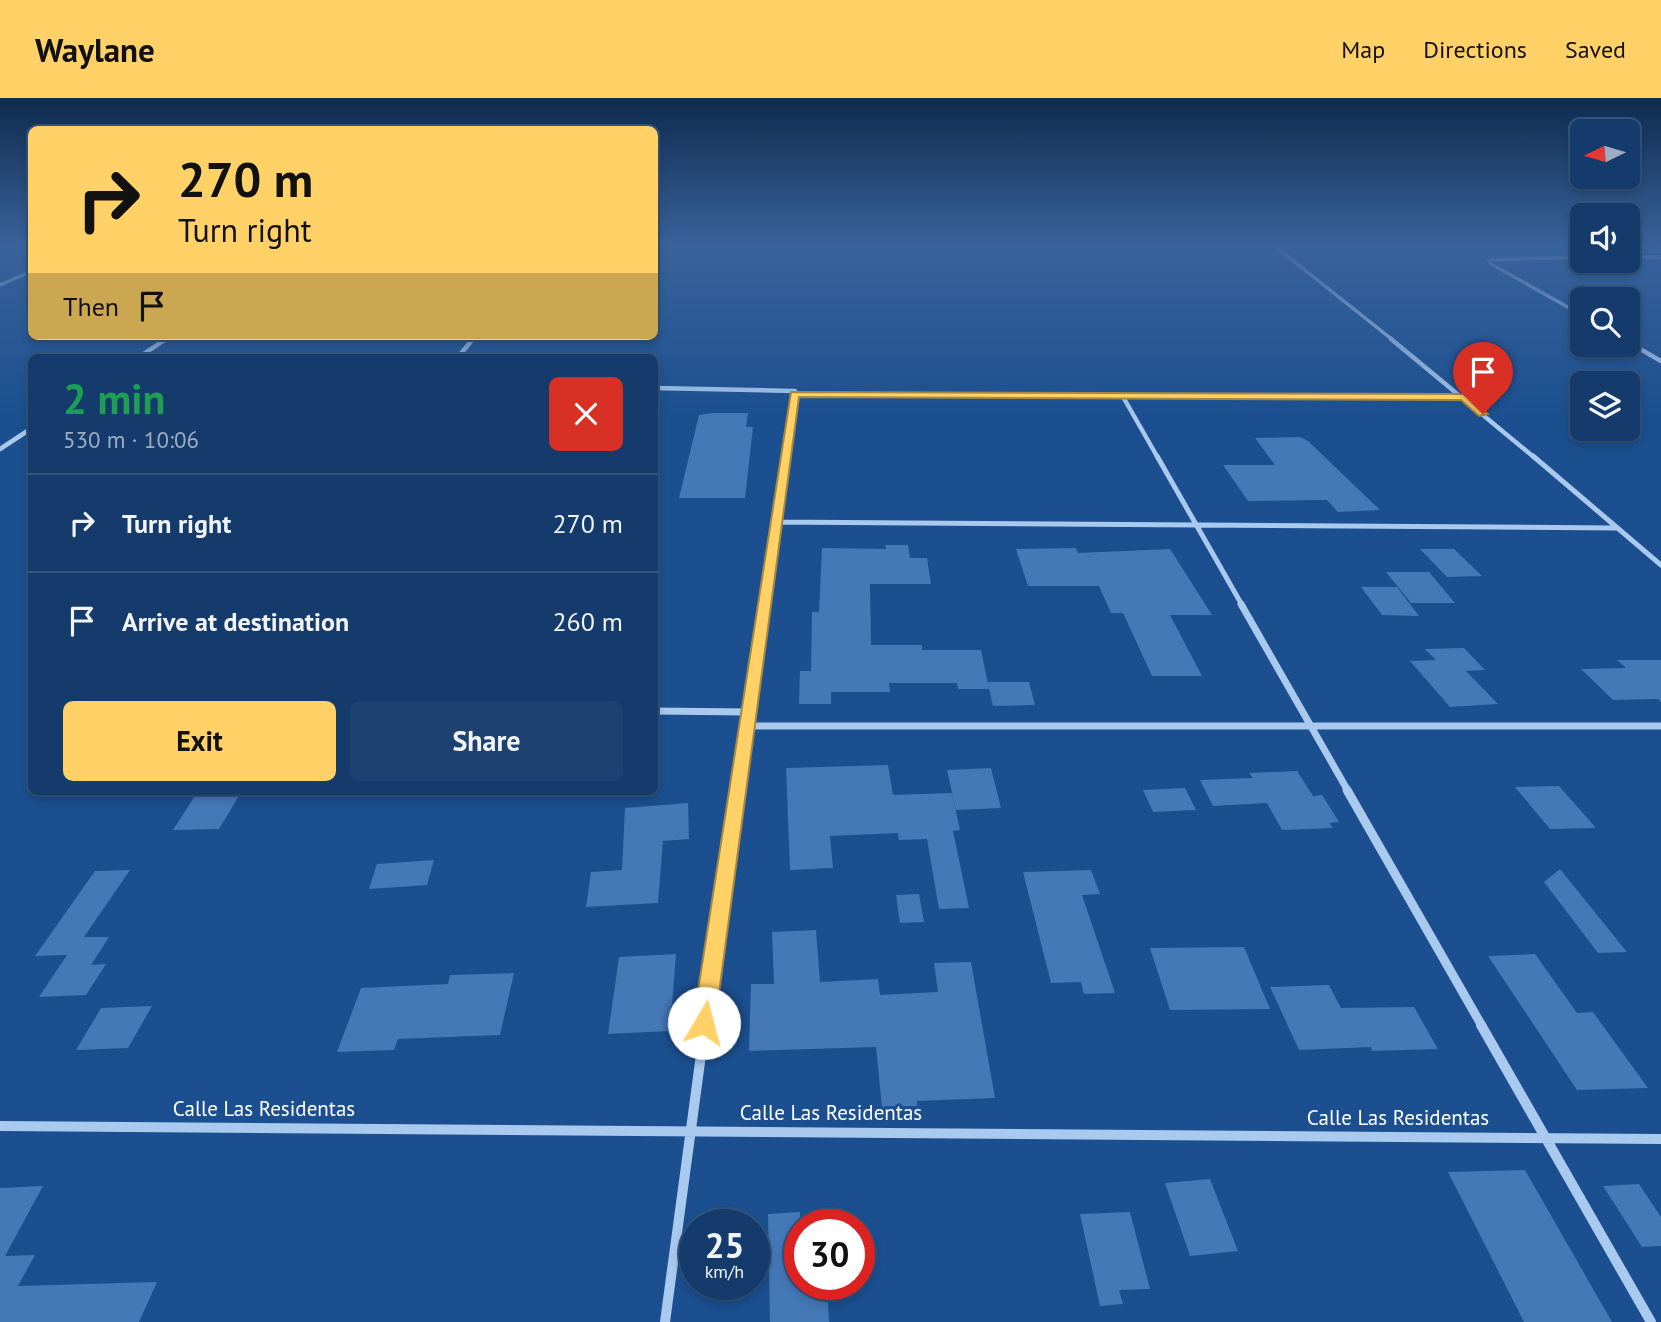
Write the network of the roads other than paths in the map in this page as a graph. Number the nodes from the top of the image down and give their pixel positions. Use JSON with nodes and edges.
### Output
{"nodes":[{"id":1,"x":1348,"y":304,"type":"edge"},
{"id":2,"x":165,"y":340,"type":"edge"},
{"id":3,"x":473,"y":340,"type":"edge"},
{"id":4,"x":1640,"y":349,"type":"edge"},
{"id":5,"x":144,"y":354,"type":"edge"},
{"id":6,"x":461,"y":354,"type":"edge"},
{"id":7,"x":1661,"y":361,"type":"edge"},
{"id":8,"x":658,"y":388,"type":"edge"},
{"id":9,"x":795,"y":391,"type":"dead end"},
{"id":10,"x":1122,"y":395,"type":"junction"},
{"id":11,"x":1464,"y":397,"type":"junction"},
{"id":12,"x":28,"y":431,"type":"edge"},
{"id":13,"x":0,"y":449,"type":"edge"},
{"id":14,"x":774,"y":522,"type":"junction"},
{"id":15,"x":1197,"y":525,"type":"junction"},
{"id":16,"x":1616,"y":528,"type":"junction"},
{"id":17,"x":1661,"y":565,"type":"edge"},
{"id":18,"x":658,"y":711,"type":"edge"},
{"id":19,"x":747,"y":712,"type":"junction"},
{"id":20,"x":745,"y":726,"type":"junction"},
{"id":21,"x":1311,"y":726,"type":"junction"},
{"id":22,"x":1661,"y":726,"type":"edge"},
{"id":23,"x":0,"y":1126,"type":"edge"},
{"id":24,"x":689,"y":1130,"type":"junction"},
{"id":25,"x":1546,"y":1138,"type":"junction"},
{"id":26,"x":1661,"y":1139,"type":"edge"},
{"id":27,"x":665,"y":1322,"type":"edge"},
{"id":28,"x":1651,"y":1322,"type":"edge"}],
"edges":[{"from":1,"to":11,"type":"street"},
{"from":2,"to":5,"type":"street"},
{"from":3,"to":6,"type":"street"},
{"from":4,"to":7,"type":"street"},
{"from":8,"to":9,"type":"street"},
{"from":10,"to":11,"type":"street"},
{"from":10,"to":14,"type":"street"},
{"from":10,"to":15,"type":"street"},
{"from":11,"to":16,"type":"street"},
{"from":12,"to":13,"type":"street"},
{"from":14,"to":15,"type":"street"},
{"from":14,"to":19,"type":"street"},
{"from":15,"to":16,"type":"street"},
{"from":15,"to":21,"type":"street"},
{"from":16,"to":17,"type":"street"},
{"from":18,"to":19,"type":"street"},
{"from":19,"to":20,"type":"street"},
{"from":20,"to":21,"type":"street"},
{"from":20,"to":24,"type":"street"},
{"from":21,"to":22,"type":"street"},
{"from":21,"to":25,"type":"street"},
{"from":23,"to":24,"type":"street","name":"Calle Las Residentas"},
{"from":24,"to":25,"type":"street","name":"Calle Las Residentas"},
{"from":24,"to":27,"type":"street"},
{"from":25,"to":26,"type":"street","name":"Calle Las Residentas"},
{"from":25,"to":28,"type":"street"}]}
